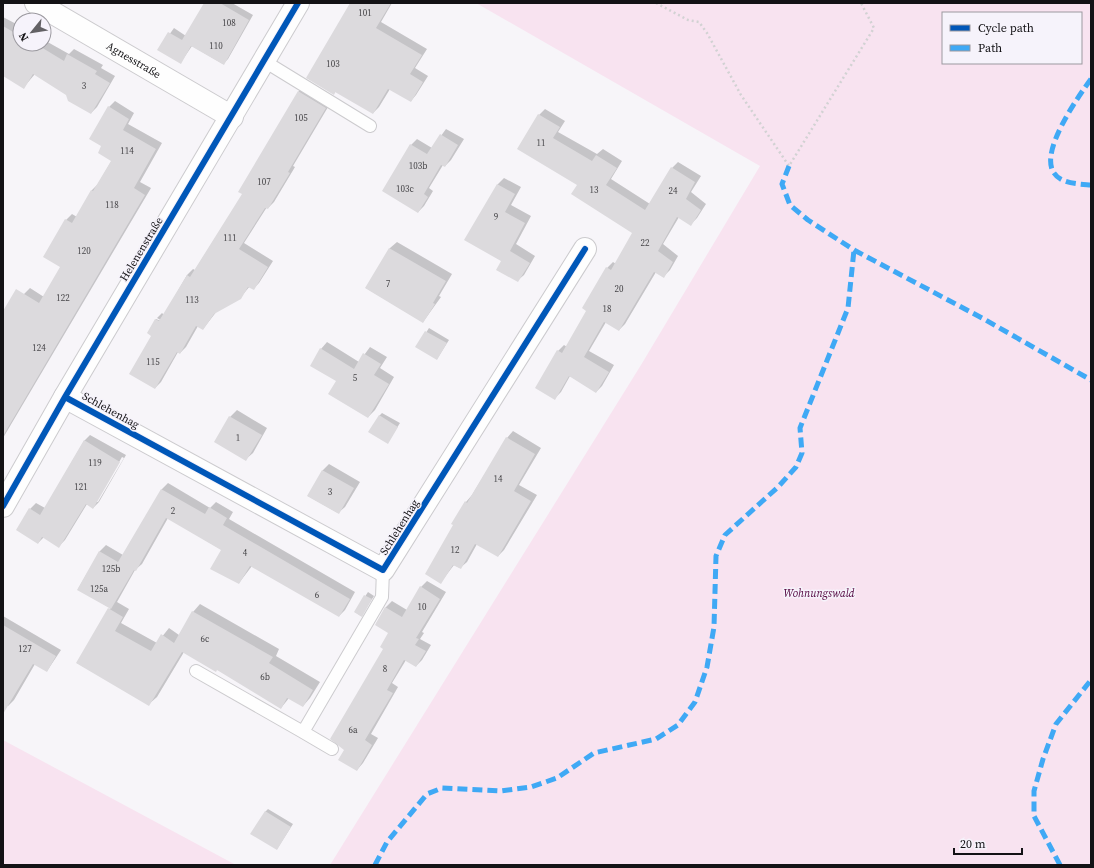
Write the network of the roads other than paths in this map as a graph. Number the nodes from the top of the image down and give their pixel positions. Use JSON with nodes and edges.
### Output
{"nodes":[{"id":1,"x":36,"y":3,"type":"edge"},
{"id":2,"x":298,"y":3,"type":"edge"},
{"id":3,"x":264,"y":61,"type":"junction"},
{"id":4,"x":232,"y":117,"type":"junction"},
{"id":5,"x":370,"y":126,"type":"dead end"},
{"id":6,"x":585,"y":249,"type":"dead end"},
{"id":7,"x":65,"y":397,"type":"junction"},
{"id":8,"x":3,"y":506,"type":"edge"},
{"id":9,"x":383,"y":570,"type":"junction"},
{"id":10,"x":196,"y":671,"type":"dead end"},
{"id":11,"x":303,"y":732,"type":"junction"},
{"id":12,"x":332,"y":749,"type":"dead end"}],
"edges":[{"from":1,"to":4,"type":"street","name":"Agnesstraße"},
{"from":2,"to":3,"type":"street","name":"Helenenstraße"},
{"from":3,"to":4,"type":"street","name":"Helenenstraße"},
{"from":3,"to":5,"type":"lane"},
{"from":4,"to":7,"type":"street","name":"Helenenstraße"},
{"from":6,"to":9,"type":"street","name":"Schlehenhag"},
{"from":7,"to":8,"type":"street","name":"Helenenstraße"},
{"from":7,"to":9,"type":"street","name":"Schlehenhag"},
{"from":9,"to":11,"type":"lane","name":"Schlehenhag"},
{"from":10,"to":11,"type":"lane"},
{"from":11,"to":12,"type":"lane"}]}
